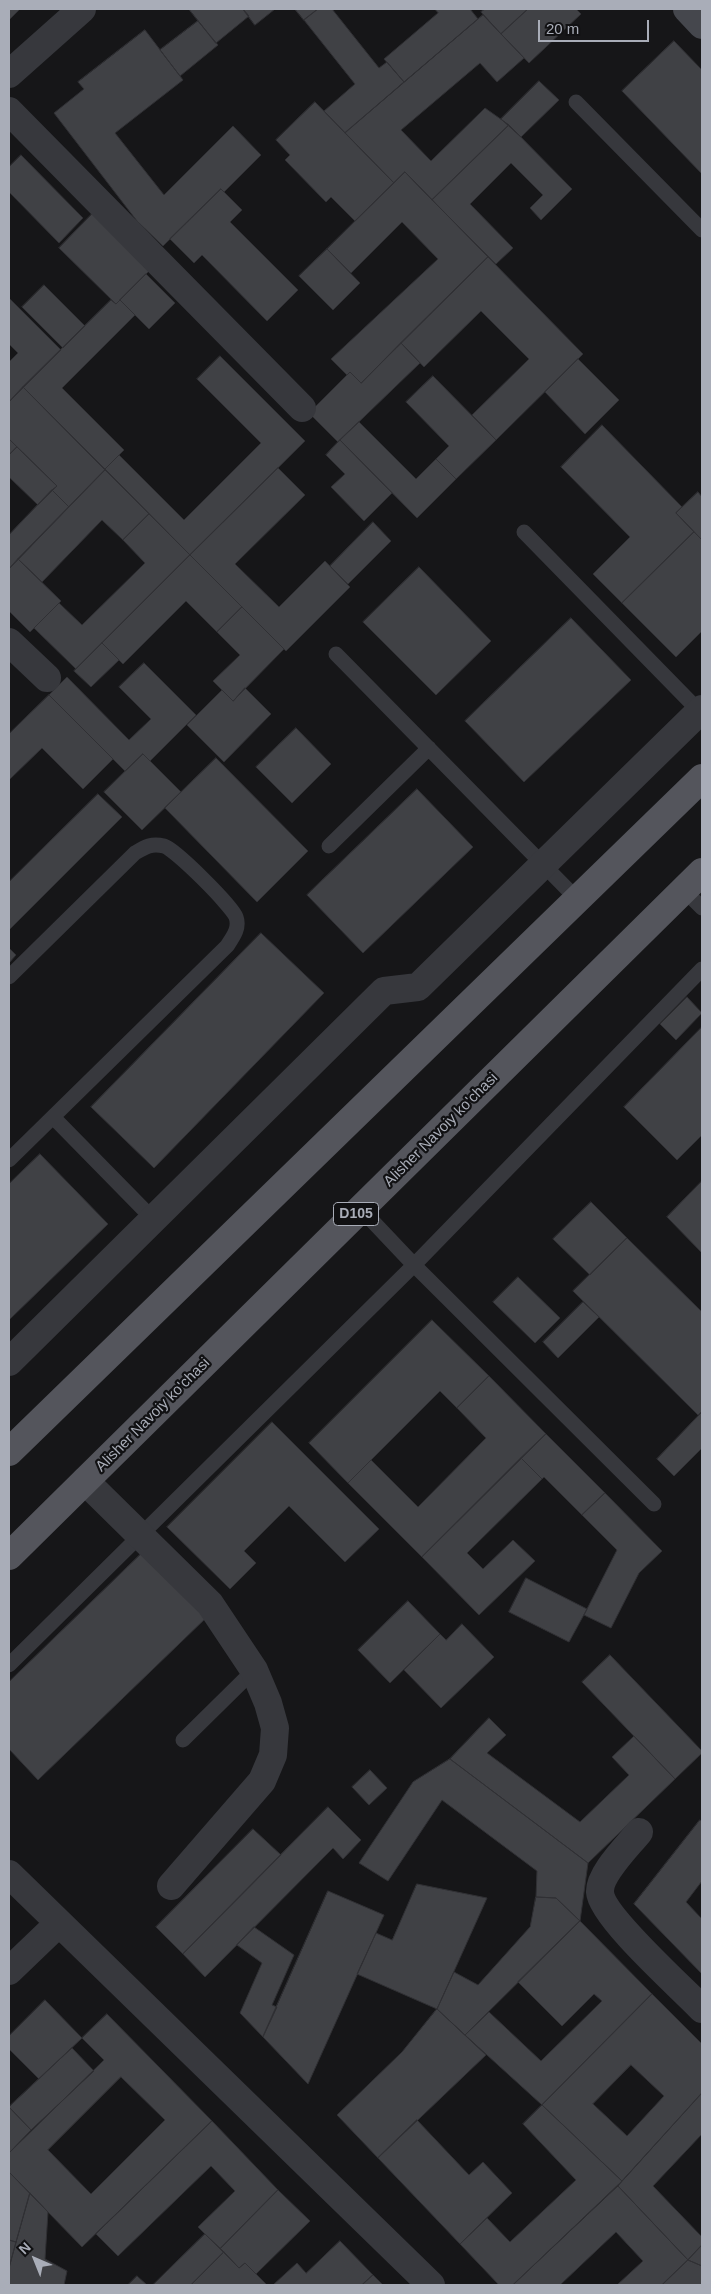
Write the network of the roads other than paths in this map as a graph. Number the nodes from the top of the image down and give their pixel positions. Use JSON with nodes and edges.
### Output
{"nodes":[{"id":1,"x":82,"y":9,"type":"edge"},
{"id":2,"x":687,"y":9,"type":"edge"},
{"id":3,"x":702,"y":25,"type":"edge"},
{"id":4,"x":9,"y":74,"type":"edge"},
{"id":5,"x":576,"y":102,"type":"dead end"},
{"id":6,"x":9,"y":111,"type":"edge"},
{"id":7,"x":702,"y":230,"type":"edge"},
{"id":8,"x":302,"y":408,"type":"dead end"},
{"id":9,"x":524,"y":532,"type":"dead end"},
{"id":10,"x":9,"y":642,"type":"edge"},
{"id":11,"x":336,"y":654,"type":"dead end"},
{"id":12,"x":48,"y":678,"type":"dead end"},
{"id":13,"x":701,"y":711,"type":"edge"},
{"id":14,"x":429,"y":748,"type":"junction"},
{"id":15,"x":702,"y":778,"type":"edge"},
{"id":16,"x":329,"y":846,"type":"dead end"},
{"id":17,"x":544,"y":865,"type":"junction"},
{"id":18,"x":696,"y":890,"type":"edge"},
{"id":19,"x":577,"y":899,"type":"junction"},
{"id":20,"x":702,"y":969,"type":"edge"},
{"id":21,"x":9,"y":978,"type":"edge"},
{"id":22,"x":53,"y":1117,"type":"junction"},
{"id":23,"x":9,"y":1160,"type":"edge"},
{"id":24,"x":361,"y":1209,"type":"junction"},
{"id":25,"x":153,"y":1219,"type":"junction"},
{"id":26,"x":414,"y":1265,"type":"junction"},
{"id":27,"x":9,"y":1362,"type":"edge"},
{"id":28,"x":9,"y":1452,"type":"edge"},
{"id":29,"x":85,"y":1481,"type":"junction"},
{"id":30,"x":654,"y":1504,"type":"dead end"},
{"id":31,"x":140,"y":1536,"type":"junction"},
{"id":32,"x":9,"y":1556,"type":"edge"},
{"id":33,"x":9,"y":1665,"type":"edge"},
{"id":34,"x":254,"y":1670,"type":"junction"},
{"id":35,"x":183,"y":1740,"type":"dead end"},
{"id":36,"x":639,"y":1832,"type":"dead end"},
{"id":37,"x":9,"y":1874,"type":"edge"},
{"id":38,"x":170,"y":1886,"type":"dead end"},
{"id":39,"x":59,"y":1923,"type":"junction"},
{"id":40,"x":9,"y":1971,"type":"edge"},
{"id":41,"x":702,"y":2009,"type":"edge"},
{"id":42,"x":431,"y":2285,"type":"edge"}],
"edges":[{"from":1,"to":4,"type":"street"},
{"from":2,"to":3,"type":"street"},
{"from":5,"to":7,"type":"lane"},
{"from":6,"to":8,"type":"street"},
{"from":9,"to":13,"type":"lane"},
{"from":10,"to":12,"type":"street"},
{"from":11,"to":14,"type":"lane"},
{"from":13,"to":17,"type":"street"},
{"from":14,"to":16,"type":"lane"},
{"from":14,"to":17,"type":"lane"},
{"from":15,"to":19,"type":"main road"},
{"from":17,"to":19,"type":"lane"},
{"from":17,"to":25,"type":"street"},
{"from":18,"to":24,"type":"main road","name":"Alisher Navoiy ko'chasi","number":"D105"},
{"from":19,"to":28,"type":"main road"},
{"from":20,"to":26,"type":"lane"},
{"from":21,"to":22,"type":"lane"},
{"from":22,"to":23,"type":"lane"},
{"from":22,"to":25,"type":"lane"},
{"from":24,"to":26,"type":"lane"},
{"from":24,"to":29,"type":"main road","name":"Alisher Navoiy ko'chasi","number":"D105"},
{"from":25,"to":27,"type":"street"},
{"from":26,"to":30,"type":"lane"},
{"from":26,"to":31,"type":"lane"},
{"from":29,"to":31,"type":"street"},
{"from":29,"to":32,"type":"main road","name":"Alisher Navoiy ko'chasi","number":"D105"},
{"from":31,"to":33,"type":"lane"},
{"from":31,"to":34,"type":"street"},
{"from":34,"to":35,"type":"lane"},
{"from":34,"to":38,"type":"street"},
{"from":36,"to":41,"type":"street"},
{"from":37,"to":39,"type":"street"},
{"from":39,"to":40,"type":"street"},
{"from":39,"to":42,"type":"street"}]}
